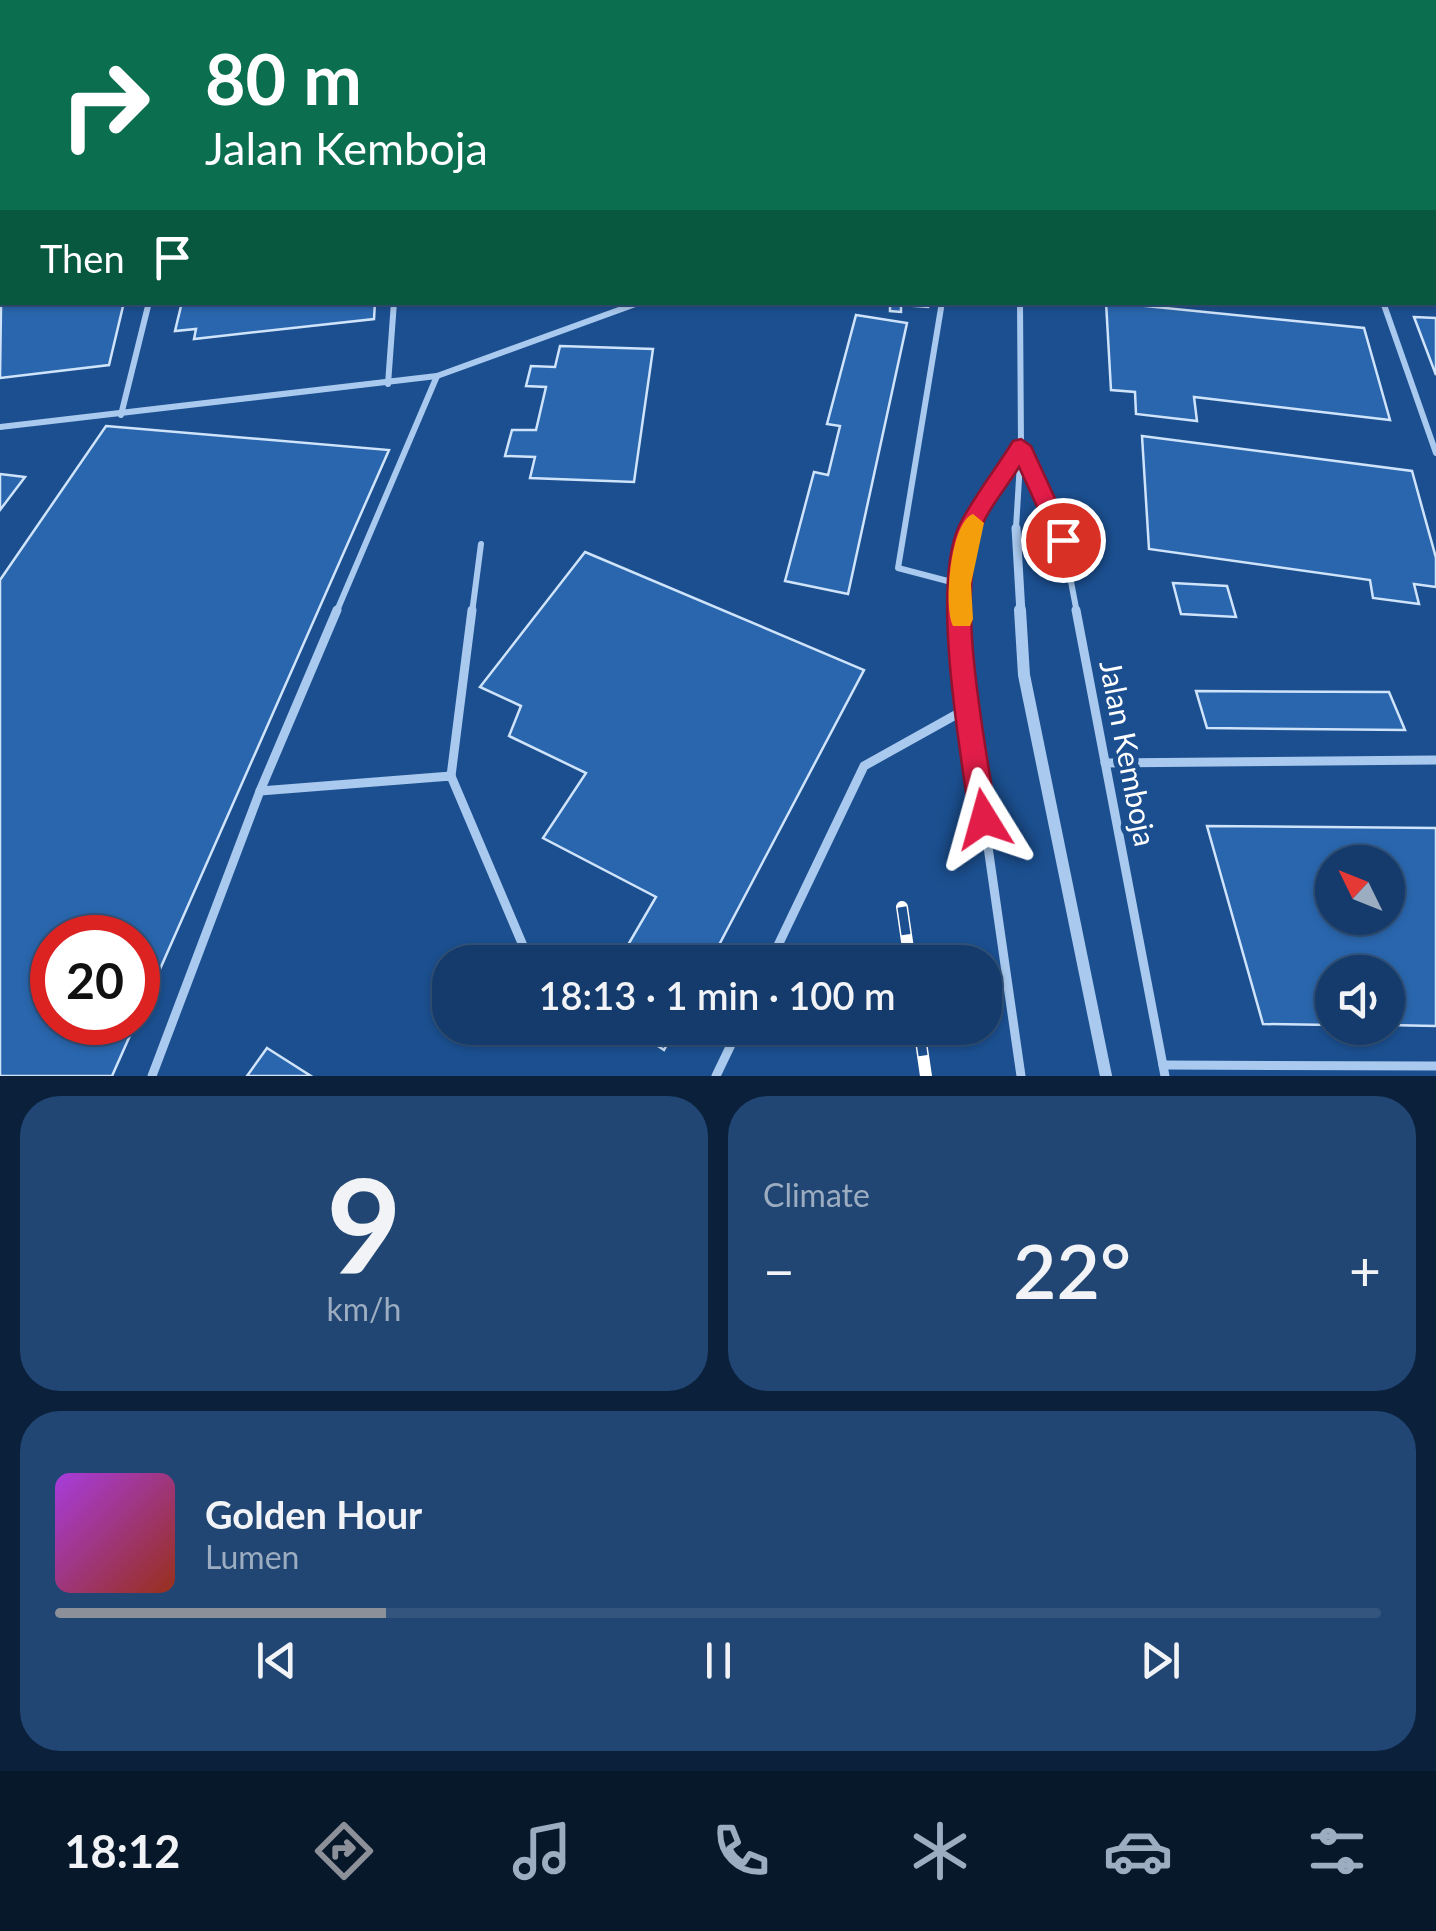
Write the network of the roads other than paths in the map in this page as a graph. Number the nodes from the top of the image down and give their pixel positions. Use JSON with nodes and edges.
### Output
{"nodes":[{"id":1,"x":148,"y":305,"type":"edge"},
{"id":2,"x":394,"y":305,"type":"edge"},
{"id":3,"x":942,"y":305,"type":"edge"},
{"id":4,"x":1020,"y":305,"type":"edge"},
{"id":5,"x":1384,"y":305,"type":"edge"},
{"id":6,"x":607,"y":306,"type":"edge"},
{"id":7,"x":437,"y":376,"type":"junction"},
{"id":8,"x":388,"y":384,"type":"junction"},
{"id":9,"x":121,"y":415,"type":"junction"},
{"id":10,"x":0,"y":427,"type":"edge"},
{"id":11,"x":1021,"y":446,"type":"junction"},
{"id":12,"x":1436,"y":453,"type":"edge"},
{"id":13,"x":1016,"y":528,"type":"joint"},
{"id":14,"x":482,"y":544,"type":"dead end"},
{"id":15,"x":959,"y":584,"type":"junction"},
{"id":16,"x":968,"y":708,"type":"junction"},
{"id":17,"x":1436,"y":760,"type":"edge"},
{"id":18,"x":1105,"y":763,"type":"junction"},
{"id":19,"x":451,"y":776,"type":"junction"},
{"id":20,"x":260,"y":791,"type":"junction"},
{"id":21,"x":523,"y":945,"type":"edge"},
{"id":22,"x":778,"y":945,"type":"edge"},
{"id":23,"x":732,"y":1045,"type":"edge"},
{"id":24,"x":1436,"y":1066,"type":"edge"},
{"id":25,"x":1164,"y":1070,"type":"edge"},
{"id":26,"x":152,"y":1076,"type":"edge"},
{"id":27,"x":716,"y":1076,"type":"edge"},
{"id":28,"x":1021,"y":1076,"type":"edge"},
{"id":29,"x":1106,"y":1076,"type":"edge"}],
"edges":[{"from":1,"to":9,"type":"lane"},
{"from":2,"to":8,"type":"lane"},
{"from":3,"to":15,"type":"lane"},
{"from":4,"to":11,"type":"lane"},
{"from":5,"to":12,"type":"lane"},
{"from":6,"to":7,"type":"lane"},
{"from":7,"to":8,"type":"lane"},
{"from":7,"to":20,"type":"lane"},
{"from":8,"to":9,"type":"lane"},
{"from":9,"to":10,"type":"lane"},
{"from":11,"to":13,"type":"lane"},
{"from":11,"to":15,"type":"lane"},
{"from":11,"to":18,"type":"lane","name":"Jalan Kemboja"},
{"from":13,"to":29,"type":"street"},
{"from":14,"to":19,"type":"lane"},
{"from":15,"to":16,"type":"lane"},
{"from":16,"to":22,"type":"lane"},
{"from":16,"to":28,"type":"lane"},
{"from":17,"to":18,"type":"lane"},
{"from":18,"to":25,"type":"lane","name":"Jalan Kemboja"},
{"from":19,"to":20,"type":"lane"},
{"from":19,"to":21,"type":"lane"},
{"from":20,"to":26,"type":"lane"},
{"from":23,"to":27,"type":"lane"},
{"from":24,"to":25,"type":"lane"}]}
